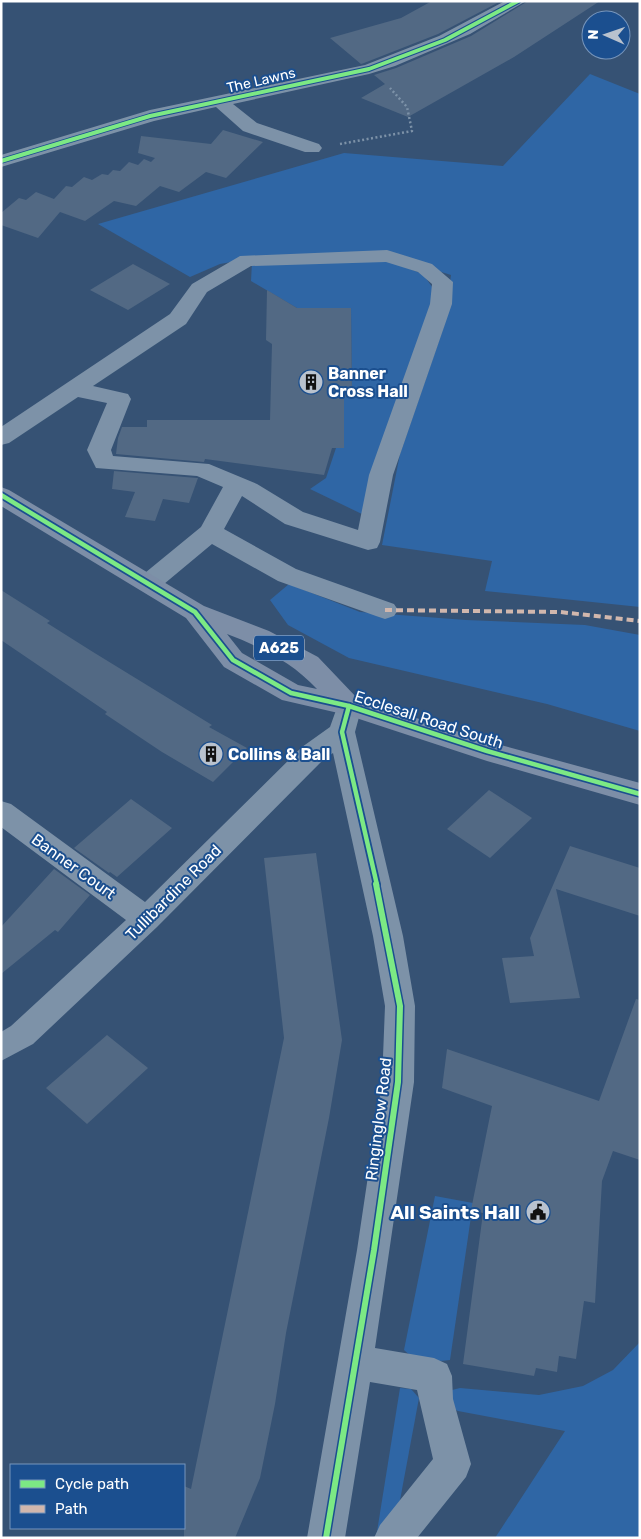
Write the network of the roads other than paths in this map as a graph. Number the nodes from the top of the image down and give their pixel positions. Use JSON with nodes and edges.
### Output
{"nodes":[{"id":1,"x":518,"y":1,"type":"edge"},
{"id":2,"x":219,"y":101,"type":"junction"},
{"id":3,"x":312,"y":148,"type":"road end"},
{"id":4,"x":1,"y":161,"type":"edge"},
{"id":5,"x":74,"y":389,"type":"junction"},
{"id":6,"x":1,"y":438,"type":"edge"},
{"id":7,"x":237,"y":484,"type":"junction"},
{"id":8,"x":1,"y":495,"type":"edge"},
{"id":9,"x":210,"y":532,"type":"junction"},
{"id":10,"x":148,"y":583,"type":"junction"},
{"id":11,"x":385,"y":610,"type":"dead end"},
{"id":12,"x":195,"y":612,"type":"junction"},
{"id":13,"x":345,"y":719,"type":"junction"},
{"id":14,"x":640,"y":794,"type":"edge"},
{"id":15,"x":1,"y":812,"type":"edge"},
{"id":16,"x":147,"y":919,"type":"junction"},
{"id":17,"x":1,"y":1048,"type":"edge"},
{"id":18,"x":355,"y":1362,"type":"junction"},
{"id":19,"x":326,"y":1538,"type":"edge"},
{"id":20,"x":393,"y":1538,"type":"edge"}],
"edges":[{"from":1,"to":2,"type":"street","name":"The Lawns"},
{"from":2,"to":3,"type":"street"},
{"from":2,"to":4,"type":"street","name":"The Lawns"},
{"from":5,"to":6,"type":"street"},
{"from":5,"to":7,"type":"street"},
{"from":5,"to":7,"type":"street"},
{"from":7,"to":9,"type":"street"},
{"from":8,"to":10,"type":"main road","name":"Ecclesall Road South","number":"A625"},
{"from":9,"to":10,"type":"street"},
{"from":9,"to":11,"type":"street"},
{"from":10,"to":12,"type":"main road","name":"Ecclesall Road South","number":"A625"},
{"from":12,"to":13,"type":"main road","name":"Ecclesall Road South","number":"A625"},
{"from":12,"to":13,"type":"main road","name":"Ecclesall Road South","number":"A625"},
{"from":13,"to":14,"type":"main road","name":"Ecclesall Road South","number":"A625"},
{"from":13,"to":16,"type":"street","name":"Tullibardine Road"},
{"from":13,"to":18,"type":"street","name":"Ringinglow Road"},
{"from":15,"to":16,"type":"street","name":"Banner Court"},
{"from":16,"to":17,"type":"street","name":"Tullibardine Road"},
{"from":18,"to":19,"type":"street","name":"Ringinglow Road"},
{"from":18,"to":20,"type":"street"}]}
